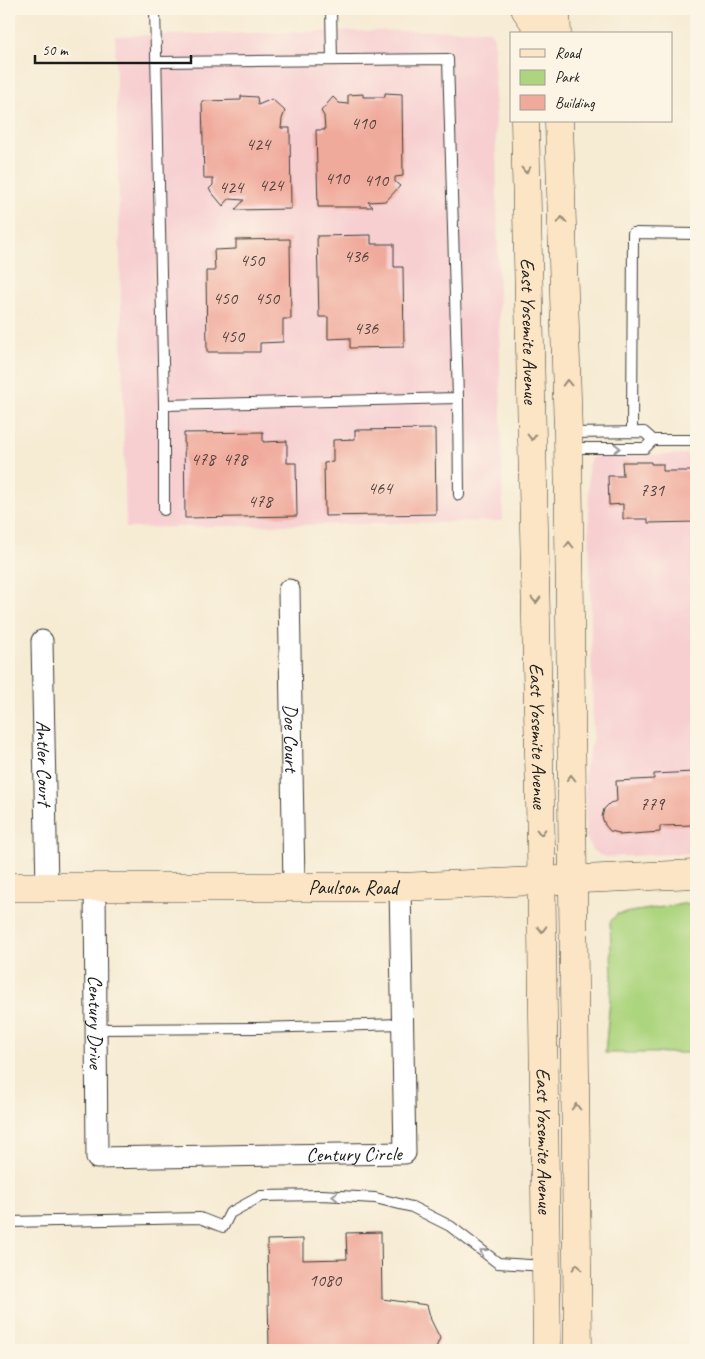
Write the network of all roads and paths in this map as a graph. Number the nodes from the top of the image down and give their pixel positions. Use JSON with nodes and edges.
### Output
{"nodes":[{"id":1,"x":155,"y":9,"type":"edge"},
{"id":2,"x":331,"y":9,"type":"edge"},
{"id":3,"x":524,"y":9,"type":"edge"},
{"id":4,"x":556,"y":9,"type":"edge"},
{"id":5,"x":523,"y":32,"type":"edge"},
{"id":6,"x":537,"y":32,"type":"edge"},
{"id":7,"x":557,"y":32,"type":"edge"},
{"id":8,"x":332,"y":60,"type":"junction"},
{"id":9,"x":156,"y":62,"type":"junction"},
{"id":10,"x":525,"y":122,"type":"edge"},
{"id":11,"x":542,"y":122,"type":"edge"},
{"id":12,"x":559,"y":122,"type":"edge"},
{"id":13,"x":561,"y":182,"type":"junction"},
{"id":14,"x":696,"y":234,"type":"edge"},
{"id":15,"x":458,"y":398,"type":"junction"},
{"id":16,"x":164,"y":405,"type":"junction"},
{"id":17,"x":632,"y":432,"type":"junction"},
{"id":18,"x":653,"y":440,"type":"junction"},
{"id":19,"x":696,"y":440,"type":"edge"},
{"id":20,"x":568,"y":441,"type":"junction"},
{"id":21,"x":459,"y":495,"type":"dead end"},
{"id":22,"x":164,"y":510,"type":"dead end"},
{"id":23,"x":289,"y":590,"type":"dead end"},
{"id":24,"x":42,"y":641,"type":"dead end"},
{"id":25,"x":696,"y":874,"type":"edge"},
{"id":26,"x":572,"y":879,"type":"junction"},
{"id":27,"x":542,"y":880,"type":"junction"},
{"id":28,"x":95,"y":886,"type":"junction"},
{"id":29,"x":294,"y":886,"type":"junction"},
{"id":30,"x":9,"y":887,"type":"edge"},
{"id":31,"x":47,"y":887,"type":"junction"},
{"id":32,"x":400,"y":887,"type":"junction"},
{"id":33,"x":403,"y":1024,"type":"junction"},
{"id":34,"x":96,"y":1029,"type":"junction"},
{"id":35,"x":97,"y":1158,"type":"joint"},
{"id":36,"x":9,"y":1222,"type":"edge"},
{"id":37,"x":546,"y":1266,"type":"junction"},
{"id":38,"x":547,"y":1350,"type":"edge"},
{"id":39,"x":568,"y":1350,"type":"edge"},
{"id":40,"x":578,"y":1350,"type":"edge"}],
"edges":[{"from":1,"to":9,"type":"lane"},
{"from":2,"to":8,"type":"lane"},
{"from":3,"to":5,"type":"main road"},
{"from":3,"to":6,"type":"main road"},
{"from":4,"to":7,"type":"main road"},
{"from":8,"to":9,"type":"lane"},
{"from":8,"to":15,"type":"lane"},
{"from":9,"to":16,"type":"lane"},
{"from":10,"to":27,"type":"main road","name":"East Yosemite Avenue","one_way":true},
{"from":11,"to":13,"type":"main road"},
{"from":12,"to":13,"type":"main road","name":"East Yosemite Avenue"},
{"from":20,"to":13,"type":"main road","name":"East Yosemite Avenue","one_way":true},
{"from":14,"to":17,"type":"lane"},
{"from":15,"to":16,"type":"lane"},
{"from":15,"to":21,"type":"lane"},
{"from":16,"to":22,"type":"lane"},
{"from":17,"to":18,"type":"lane"},
{"from":17,"to":20,"type":"lane"},
{"from":18,"to":19,"type":"lane"},
{"from":20,"to":18,"type":"lane","one_way":true},
{"from":26,"to":20,"type":"main road","name":"East Yosemite Avenue","one_way":true},
{"from":23,"to":29,"type":"street","name":"Doe Court"},
{"from":24,"to":31,"type":"street","name":"Antler Court"},
{"from":25,"to":26,"type":"main road","name":"Paulson Road"},
{"from":26,"to":27,"type":"main road","name":"Paulson Road"},
{"from":40,"to":26,"type":"main road","name":"East Yosemite Avenue","one_way":true},
{"from":27,"to":32,"type":"main road","name":"Paulson Road"},
{"from":27,"to":37,"type":"main road","name":"East Yosemite Avenue","one_way":true},
{"from":28,"to":29,"type":"main road","name":"Paulson Road"},
{"from":28,"to":31,"type":"main road","name":"Paulson Road"},
{"from":28,"to":34,"type":"street","name":"Century Drive"},
{"from":29,"to":32,"type":"main road","name":"Paulson Road"},
{"from":30,"to":31,"type":"main road","name":"Paulson Road"},
{"from":32,"to":33,"type":"street","name":"Century Circle"},
{"from":33,"to":34,"type":"lane"},
{"from":33,"to":35,"type":"street","name":"Century Circle"},
{"from":34,"to":35,"type":"street","name":"Century Drive"},
{"from":37,"to":36,"type":"lane","one_way":true},
{"from":37,"to":38,"type":"main road","name":"East Yosemite Avenue"},
{"from":37,"to":39,"type":"main road"}]}
